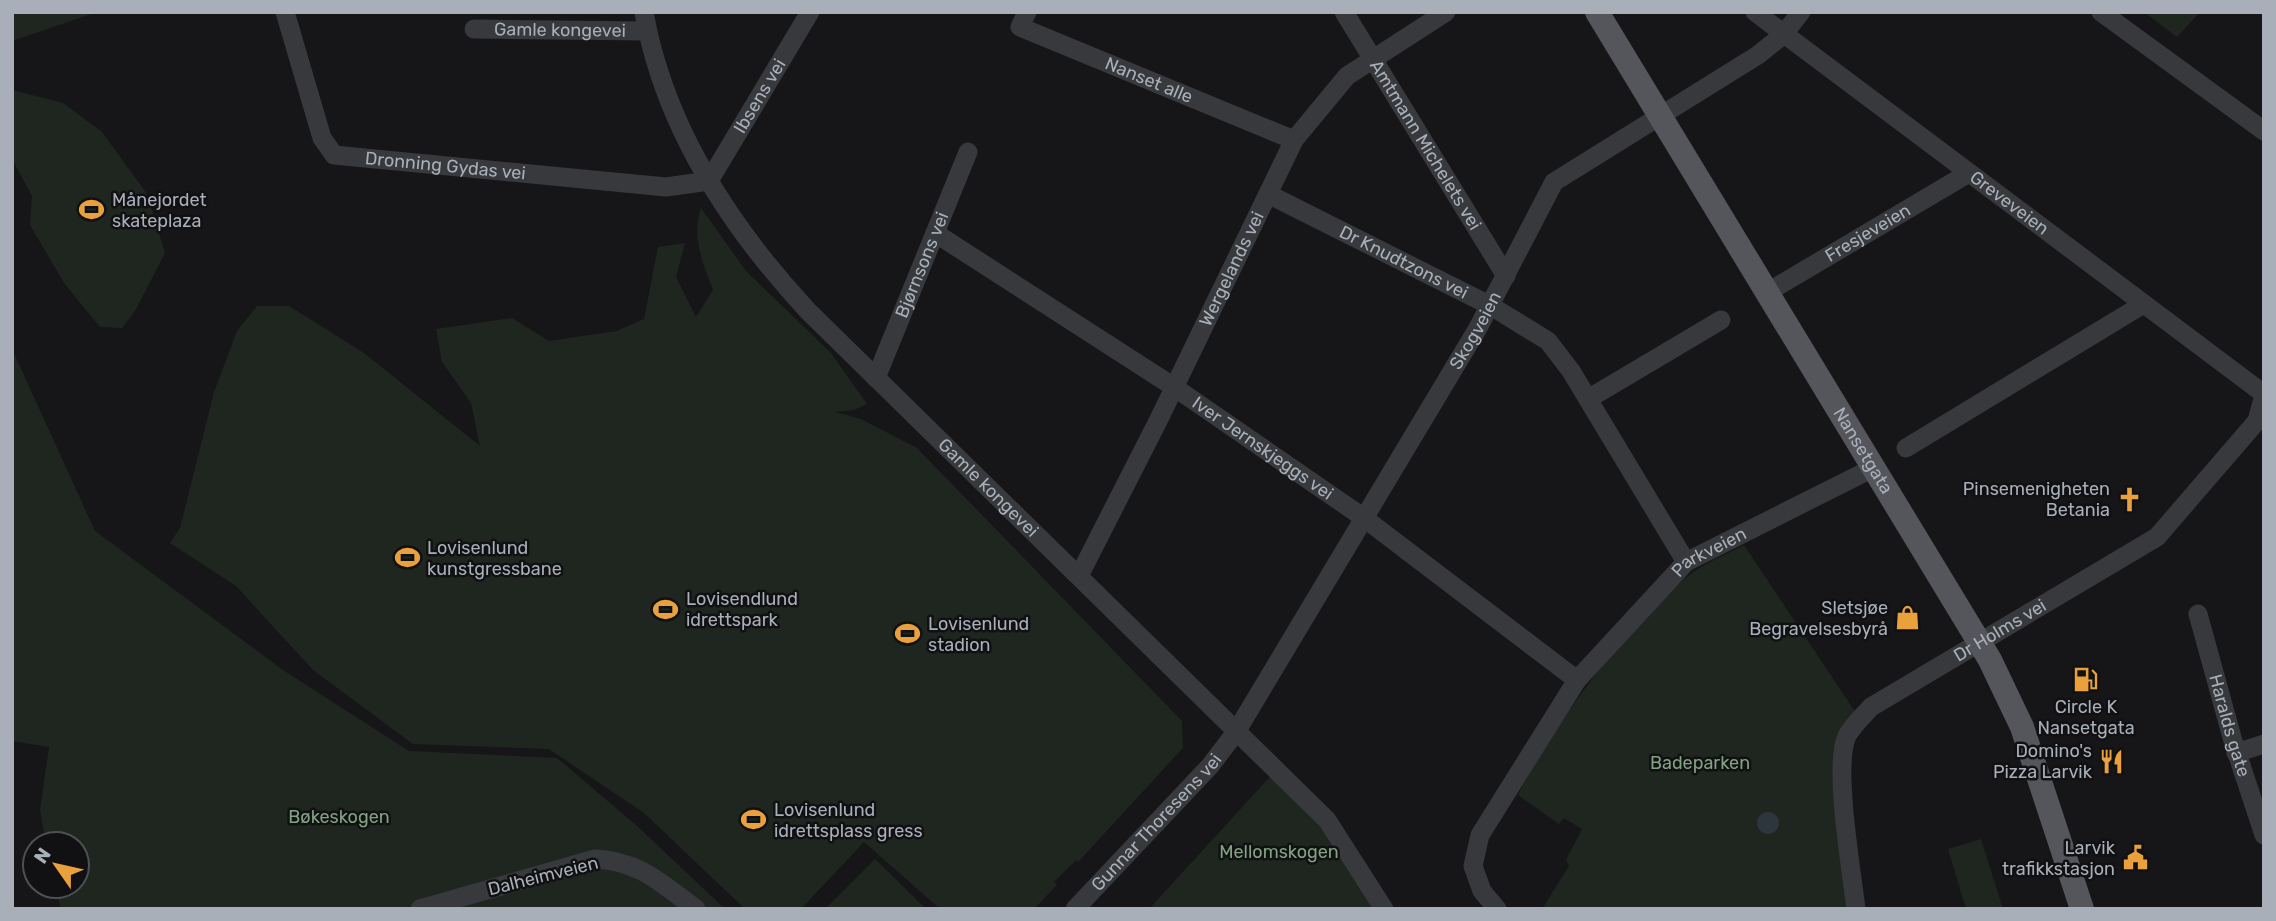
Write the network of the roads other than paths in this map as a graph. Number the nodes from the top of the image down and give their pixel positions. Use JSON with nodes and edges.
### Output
{"nodes":[{"id":1,"x":285,"y":12,"type":"edge"},
{"id":2,"x":810,"y":12,"type":"edge"},
{"id":3,"x":1027,"y":12,"type":"edge"},
{"id":4,"x":1345,"y":12,"type":"edge"},
{"id":5,"x":1446,"y":12,"type":"edge"},
{"id":6,"x":1597,"y":12,"type":"edge"},
{"id":7,"x":1755,"y":12,"type":"edge"},
{"id":8,"x":1801,"y":12,"type":"edge"},
{"id":9,"x":2101,"y":12,"type":"edge"},
{"id":10,"x":645,"y":22,"type":"edge"},
{"id":11,"x":474,"y":29,"type":"dead end"},
{"id":12,"x":1783,"y":35,"type":"junction"},
{"id":13,"x":1372,"y":57,"type":"junction"},
{"id":14,"x":1660,"y":115,"type":"junction"},
{"id":15,"x":2264,"y":131,"type":"edge"},
{"id":16,"x":1294,"y":140,"type":"junction"},
{"id":17,"x":968,"y":152,"type":"dead end"},
{"id":18,"x":1968,"y":174,"type":"junction"},
{"id":19,"x":709,"y":181,"type":"junction"},
{"id":20,"x":1268,"y":194,"type":"junction"},
{"id":21,"x":935,"y":233,"type":"junction"},
{"id":22,"x":1506,"y":276,"type":"junction"},
{"id":23,"x":1768,"y":292,"type":"junction"},
{"id":24,"x":2142,"y":305,"type":"junction"},
{"id":25,"x":1490,"y":306,"type":"junction"},
{"id":26,"x":1721,"y":320,"type":"dead end"},
{"id":27,"x":876,"y":378,"type":"junction"},
{"id":28,"x":1174,"y":387,"type":"junction"},
{"id":29,"x":2264,"y":394,"type":"edge"},
{"id":30,"x":1588,"y":399,"type":"junction"},
{"id":31,"x":1906,"y":448,"type":"dead end"},
{"id":32,"x":1873,"y":468,"type":"junction"},
{"id":33,"x":1364,"y":518,"type":"junction"},
{"id":34,"x":1686,"y":562,"type":"junction"},
{"id":35,"x":1079,"y":576,"type":"junction"},
{"id":36,"x":2198,"y":614,"type":"dead end"},
{"id":37,"x":1980,"y":642,"type":"junction"},
{"id":38,"x":1577,"y":680,"type":"junction"},
{"id":39,"x":1236,"y":732,"type":"junction"},
{"id":40,"x":2264,"y":744,"type":"edge"},
{"id":41,"x":2236,"y":753,"type":"junction"},
{"id":42,"x":2264,"y":835,"type":"edge"},
{"id":43,"x":420,"y":909,"type":"edge"},
{"id":44,"x":696,"y":909,"type":"edge"},
{"id":45,"x":1075,"y":909,"type":"edge"},
{"id":46,"x":1384,"y":909,"type":"edge"},
{"id":47,"x":1497,"y":909,"type":"edge"},
{"id":48,"x":1856,"y":909,"type":"edge"},
{"id":49,"x":2082,"y":909,"type":"edge"}],
"edges":[{"from":1,"to":19,"type":"street","name":"Dronning Gydas vei"},
{"from":2,"to":19,"type":"street","name":"Ibsens vei"},
{"from":3,"to":16,"type":"street","name":"Nanset alle"},
{"from":4,"to":13,"type":"street","name":"Amtmann Michelets vei"},
{"from":5,"to":13,"type":"street","name":"Wergelands vei"},
{"from":6,"to":14,"type":"main road","name":"Nansetgata"},
{"from":7,"to":12,"type":"street","name":"Greveveien"},
{"from":8,"to":12,"type":"street","name":"Skogveien"},
{"from":9,"to":15,"type":"street"},
{"from":10,"to":11,"type":"street","name":"Gamle kongevei"},
{"from":10,"to":19,"type":"street","name":"Gamle kongevei"},
{"from":12,"to":14,"type":"street","name":"Skogveien"},
{"from":12,"to":18,"type":"street","name":"Greveveien"},
{"from":13,"to":16,"type":"street","name":"Wergelands vei"},
{"from":13,"to":22,"type":"street","name":"Amtmann Michelets vei"},
{"from":14,"to":22,"type":"street","name":"Skogveien"},
{"from":14,"to":23,"type":"main road","name":"Nansetgata"},
{"from":16,"to":20,"type":"street","name":"Wergelands vei"},
{"from":17,"to":21,"type":"street","name":"Bjørnsons vei"},
{"from":18,"to":23,"type":"street","name":"Fresjeveien"},
{"from":18,"to":24,"type":"street","name":"Greveveien"},
{"from":19,"to":27,"type":"street","name":"Gamle kongevei"},
{"from":20,"to":25,"type":"street","name":"Dr Knudtzons vei"},
{"from":20,"to":28,"type":"street","name":"Wergelands vei"},
{"from":21,"to":27,"type":"street","name":"Bjørnsons vei"},
{"from":21,"to":28,"type":"street","name":"Iver Jernskjeggs vei"},
{"from":22,"to":25,"type":"street","name":"Skogveien"},
{"from":23,"to":32,"type":"main road","name":"Nansetgata"},
{"from":24,"to":29,"type":"street","name":"Greveveien"},
{"from":24,"to":31,"type":"street"},
{"from":25,"to":30,"type":"street","name":"Dr Knudtzons vei"},
{"from":25,"to":33,"type":"street","name":"Skogveien"},
{"from":26,"to":30,"type":"street"},
{"from":27,"to":35,"type":"street","name":"Gamle kongevei"},
{"from":28,"to":33,"type":"street","name":"Iver Jernskjeggs vei"},
{"from":28,"to":35,"type":"street","name":"Wergelands vei"},
{"from":29,"to":37,"type":"street","name":"Dr Holms vei"},
{"from":30,"to":34,"type":"street","name":"Dr Knudtzons vei"},
{"from":32,"to":34,"type":"street","name":"Parkveien"},
{"from":32,"to":37,"type":"main road","name":"Nansetgata"},
{"from":33,"to":38,"type":"street","name":"Iver Jernskjeggs vei"},
{"from":33,"to":39,"type":"street","name":"Skogveien"},
{"from":34,"to":38,"type":"street","name":"Parkveien"},
{"from":35,"to":39,"type":"street","name":"Gamle kongevei"},
{"from":36,"to":41,"type":"street","name":"Haralds gate"},
{"from":37,"to":48,"type":"street","name":"Dr Holms vei"},
{"from":37,"to":49,"type":"main road","name":"Nansetgata"},
{"from":38,"to":47,"type":"street"},
{"from":39,"to":45,"type":"street","name":"Gunnar Thoresens vei"},
{"from":39,"to":46,"type":"street","name":"Gamle kongevei"},
{"from":40,"to":41,"type":"street"},
{"from":41,"to":42,"type":"street","name":"Haralds gate"},
{"from":43,"to":44,"type":"street","name":"Dalheimveien"}]}
